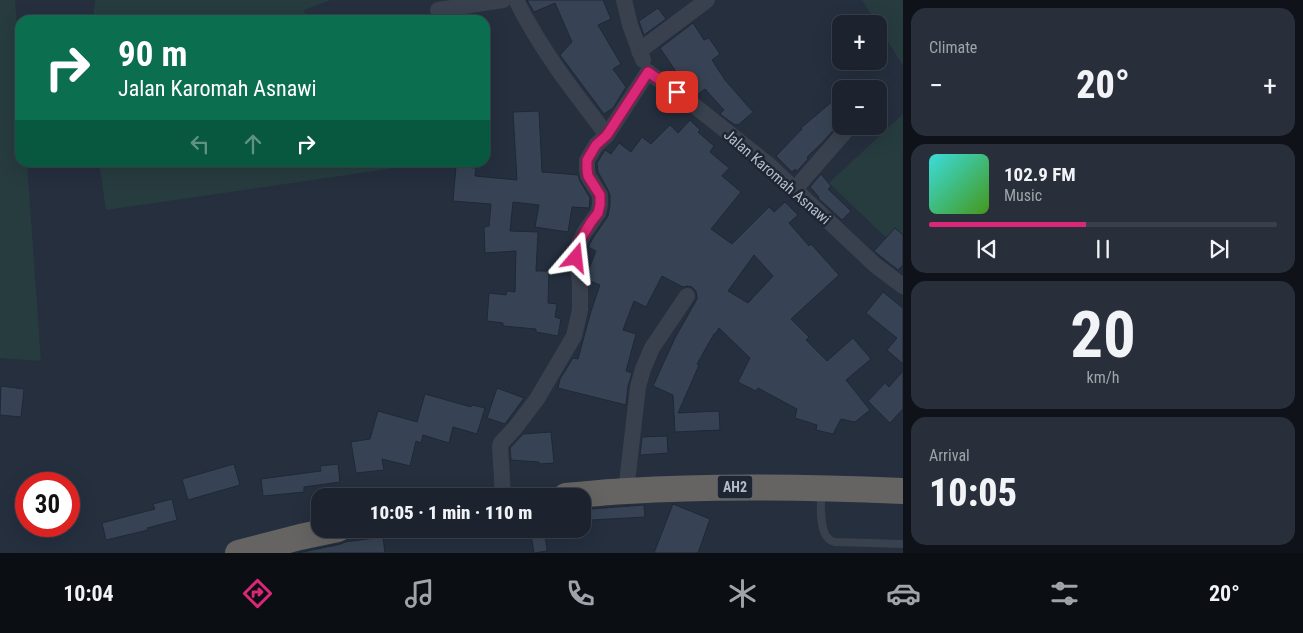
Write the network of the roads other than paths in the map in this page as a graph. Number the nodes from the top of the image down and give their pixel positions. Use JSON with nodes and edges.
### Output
{"nodes":[{"id":1,"x":503,"y":0,"type":"edge"},
{"id":2,"x":516,"y":0,"type":"edge"},
{"id":3,"x":624,"y":0,"type":"edge"},
{"id":4,"x":707,"y":0,"type":"edge"},
{"id":5,"x":438,"y":10,"type":"dead end"},
{"id":6,"x":639,"y":51,"type":"junction"},
{"id":7,"x":648,"y":72,"type":"junction"},
{"id":8,"x":607,"y":135,"type":"junction"},
{"id":9,"x":842,"y":135,"type":"edge"},
{"id":10,"x":795,"y":189,"type":"junction"},
{"id":11,"x":903,"y":286,"type":"edge"},
{"id":12,"x":687,"y":296,"type":"dead end"},
{"id":13,"x":503,"y":488,"type":"edge"},
{"id":14,"x":820,"y":488,"type":"junction"},
{"id":15,"x":626,"y":491,"type":"junction"},
{"id":16,"x":903,"y":491,"type":"edge"},
{"id":17,"x":591,"y":494,"type":"edge"},
{"id":18,"x":311,"y":535,"type":"edge"},
{"id":19,"x":903,"y":544,"type":"edge"},
{"id":20,"x":238,"y":553,"type":"edge"}],
"edges":[{"from":1,"to":5,"type":"street"},
{"from":2,"to":8,"type":"street"},
{"from":3,"to":6,"type":"street"},
{"from":4,"to":6,"type":"street"},
{"from":6,"to":7,"type":"street"},
{"from":7,"to":8,"type":"street"},
{"from":7,"to":10,"type":"street","name":"Jalan Karomah Asnawi"},
{"from":8,"to":13,"type":"street"},
{"from":9,"to":10,"type":"street"},
{"from":10,"to":11,"type":"street","name":"Jalan Karomah Asnawi"},
{"from":12,"to":15,"type":"street"},
{"from":14,"to":15,"type":"highway","number":"AH2"},
{"from":14,"to":16,"type":"highway","number":"AH2"},
{"from":14,"to":19,"type":"lane"},
{"from":15,"to":17,"type":"highway","number":"AH2"},
{"from":18,"to":20,"type":"highway"}]}
